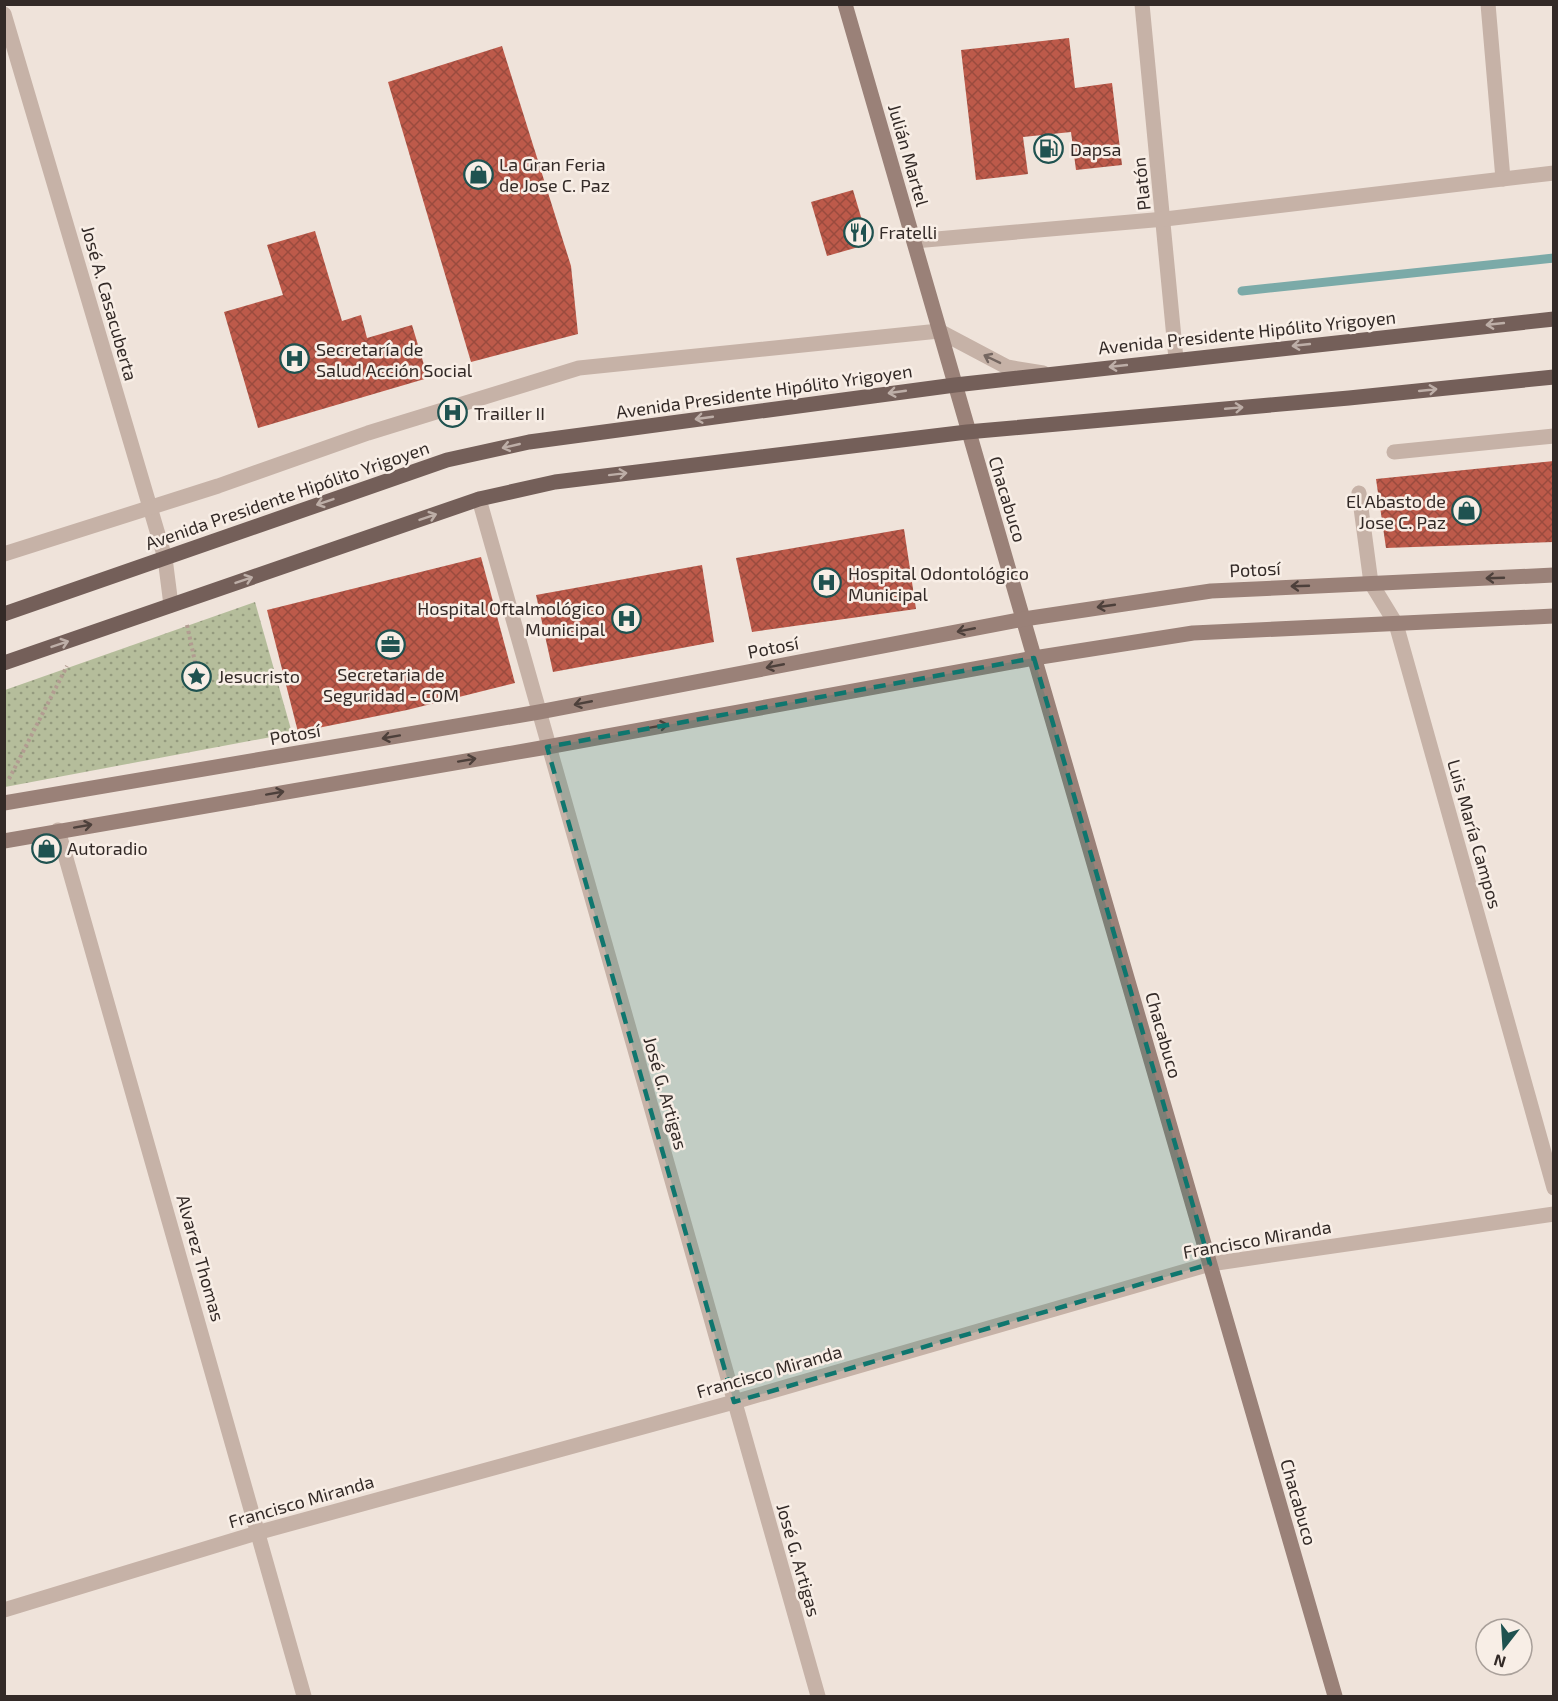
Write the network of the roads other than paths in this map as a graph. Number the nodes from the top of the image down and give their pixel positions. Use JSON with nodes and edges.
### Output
{"nodes":[{"id":1,"x":845,"y":4,"type":"edge"},
{"id":2,"x":1142,"y":4,"type":"edge"},
{"id":3,"x":1488,"y":4,"type":"edge"},
{"id":4,"x":4,"y":14,"type":"edge"},
{"id":5,"x":1554,"y":174,"type":"edge"},
{"id":6,"x":1503,"y":179,"type":"junction"},
{"id":7,"x":1165,"y":219,"type":"junction"},
{"id":8,"x":914,"y":241,"type":"junction"},
{"id":9,"x":1554,"y":319,"type":"edge"},
{"id":10,"x":939,"y":331,"type":"junction"},
{"id":11,"x":1176,"y":359,"type":"junction"},
{"id":12,"x":1048,"y":374,"type":"junction"},
{"id":13,"x":1554,"y":377,"type":"edge"},
{"id":14,"x":956,"y":385,"type":"junction"},
{"id":15,"x":967,"y":432,"type":"junction"},
{"id":16,"x":1554,"y":436,"type":"edge"},
{"id":17,"x":1394,"y":452,"type":"dead end"},
{"id":18,"x":1359,"y":493,"type":"dead end"},
{"id":19,"x":479,"y":499,"type":"junction"},
{"id":20,"x":150,"y":506,"type":"junction"},
{"id":21,"x":4,"y":554,"type":"edge"},
{"id":22,"x":165,"y":558,"type":"junction"},
{"id":23,"x":1554,"y":575,"type":"edge"},
{"id":24,"x":1371,"y":583,"type":"junction"},
{"id":25,"x":177,"y":603,"type":"junction"},
{"id":26,"x":4,"y":614,"type":"edge"},
{"id":27,"x":1554,"y":616,"type":"edge"},
{"id":28,"x":1024,"y":618,"type":"junction"},
{"id":29,"x":1396,"y":624,"type":"junction"},
{"id":30,"x":1034,"y":658,"type":"junction"},
{"id":31,"x":4,"y":663,"type":"edge"},
{"id":32,"x":539,"y":712,"type":"junction"},
{"id":33,"x":548,"y":747,"type":"junction"},
{"id":34,"x":4,"y":803,"type":"edge"},
{"id":35,"x":58,"y":830,"type":"junction"},
{"id":36,"x":4,"y":841,"type":"edge"},
{"id":37,"x":1554,"y":1188,"type":"edge"},
{"id":38,"x":1554,"y":1214,"type":"edge"},
{"id":39,"x":1210,"y":1264,"type":"junction"},
{"id":40,"x":734,"y":1402,"type":"junction"},
{"id":41,"x":260,"y":1532,"type":"junction"},
{"id":42,"x":4,"y":1610,"type":"edge"},
{"id":43,"x":304,"y":1696,"type":"edge"},
{"id":44,"x":818,"y":1696,"type":"edge"},
{"id":45,"x":1335,"y":1696,"type":"edge"}],
"edges":[{"from":1,"to":8,"type":"main road","name":"Julián Martel"},
{"from":2,"to":7,"type":"street","name":"Platón"},
{"from":3,"to":6,"type":"street"},
{"from":4,"to":20,"type":"street","name":"José A. Casacuberta"},
{"from":5,"to":6,"type":"street"},
{"from":6,"to":7,"type":"street"},
{"from":7,"to":8,"type":"street"},
{"from":7,"to":11,"type":"street","name":"Platón"},
{"from":8,"to":10,"type":"main road","name":"Julián Martel"},
{"from":9,"to":11,"type":"main road","name":"Avenida Presidente Hipólito Yrigoyen","one_way":true},
{"from":12,"to":10,"type":"street","one_way":true},
{"from":10,"to":14,"type":"main road","name":"Julián Martel"},
{"from":10,"to":20,"type":"street"},
{"from":11,"to":12,"type":"main road","name":"Avenida Presidente Hipólito Yrigoyen","one_way":true},
{"from":12,"to":14,"type":"main road","name":"Avenida Presidente Hipólito Yrigoyen"},
{"from":15,"to":13,"type":"main road","one_way":true},
{"from":14,"to":15,"type":"main road","name":"Chacabuco"},
{"from":14,"to":22,"type":"main road","name":"Avenida Presidente Hipólito Yrigoyen","one_way":true},
{"from":19,"to":15,"type":"main road","one_way":true},
{"from":15,"to":28,"type":"main road","name":"Chacabuco"},
{"from":16,"to":17,"type":"street"},
{"from":18,"to":24,"type":"street","name":"Luis María Campos"},
{"from":25,"to":19,"type":"main road","one_way":true},
{"from":19,"to":32,"type":"street","name":"José G. Artigas"},
{"from":20,"to":21,"type":"street"},
{"from":20,"to":22,"type":"street","name":"José A. Casacuberta"},
{"from":22,"to":25,"type":"street","name":"José A. Casacuberta"},
{"from":22,"to":26,"type":"main road","name":"Avenida Presidente Hipólito Yrigoyen"},
{"from":23,"to":24,"type":"main road","name":"Potosí","one_way":true},
{"from":24,"to":28,"type":"main road","name":"Potosí","one_way":true},
{"from":24,"to":29,"type":"street","name":"Luis María Campos"},
{"from":31,"to":25,"type":"main road","one_way":true},
{"from":27,"to":29,"type":"main road"},
{"from":28,"to":30,"type":"main road","name":"Chacabuco"},
{"from":28,"to":32,"type":"main road","name":"Potosí","one_way":true},
{"from":29,"to":30,"type":"main road"},
{"from":29,"to":37,"type":"street","name":"Luis María Campos"},
{"from":33,"to":30,"type":"main road","one_way":true},
{"from":30,"to":39,"type":"main road","name":"Chacabuco"},
{"from":32,"to":33,"type":"street","name":"José G. Artigas"},
{"from":32,"to":34,"type":"main road","name":"Potosí","one_way":true},
{"from":35,"to":33,"type":"main road","one_way":true},
{"from":33,"to":40,"type":"street","name":"José G. Artigas"},
{"from":35,"to":36,"type":"main road"},
{"from":35,"to":41,"type":"street","name":"Alvarez Thomas"},
{"from":38,"to":39,"type":"street","name":"Francisco Miranda"},
{"from":39,"to":40,"type":"street","name":"Francisco Miranda"},
{"from":39,"to":45,"type":"main road","name":"Chacabuco"},
{"from":40,"to":41,"type":"street","name":"Francisco Miranda"},
{"from":40,"to":44,"type":"street","name":"José G. Artigas"},
{"from":41,"to":42,"type":"street","name":"Francisco Miranda"},
{"from":41,"to":43,"type":"street","name":"Alvarez Thomas"}]}
